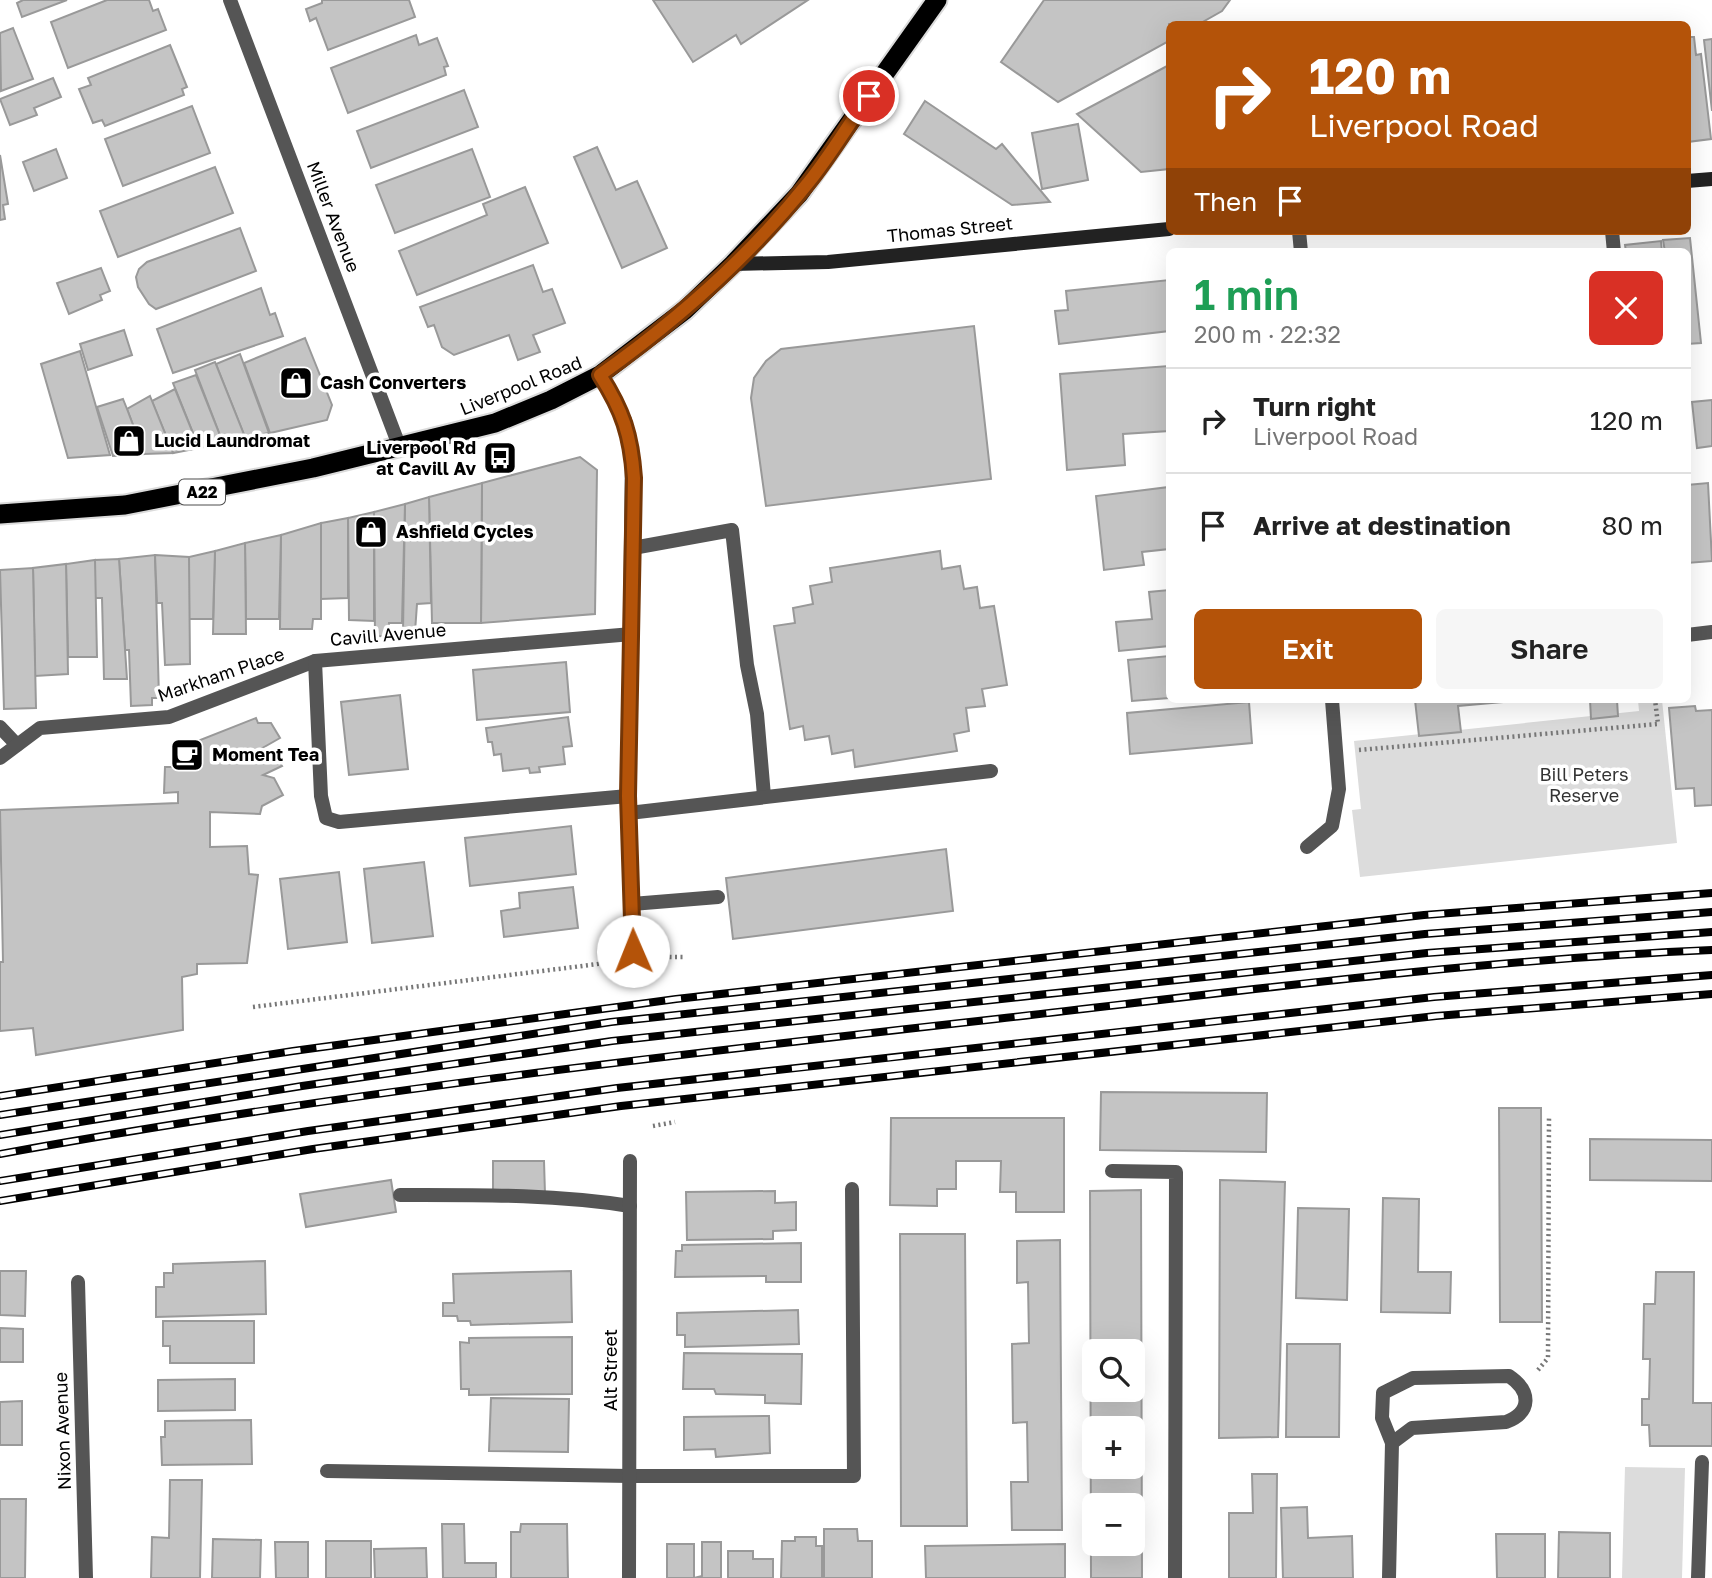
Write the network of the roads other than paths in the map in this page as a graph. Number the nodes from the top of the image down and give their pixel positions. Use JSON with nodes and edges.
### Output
{"nodes":[{"id":1,"x":230,"y":0,"type":"edge"},
{"id":2,"x":936,"y":0,"type":"edge"},
{"id":3,"x":1712,"y":179,"type":"edge"},
{"id":4,"x":1691,"y":181,"type":"edge"},
{"id":5,"x":1166,"y":229,"type":"edge"},
{"id":6,"x":733,"y":264,"type":"junction"},
{"id":7,"x":600,"y":375,"type":"junction"},
{"id":8,"x":400,"y":447,"type":"junction"},
{"id":9,"x":0,"y":514,"type":"edge"},
{"id":10,"x":633,"y":548,"type":"junction"},
{"id":11,"x":1712,"y":632,"type":"edge"},
{"id":12,"x":632,"y":634,"type":"junction"},
{"id":13,"x":1691,"y":635,"type":"edge"},
{"id":14,"x":316,"y":661,"type":"junction"},
{"id":15,"x":1332,"y":703,"type":"edge"},
{"id":16,"x":0,"y":727,"type":"edge"},
{"id":17,"x":17,"y":745,"type":"junction"},
{"id":18,"x":0,"y":758,"type":"edge"},
{"id":19,"x":991,"y":771,"type":"dead end"},
{"id":20,"x":628,"y":796,"type":"junction"},
{"id":21,"x":764,"y":796,"type":"junction"},
{"id":22,"x":629,"y":813,"type":"junction"},
{"id":23,"x":1307,"y":847,"type":"dead end"},
{"id":24,"x":719,"y":897,"type":"dead end"},
{"id":25,"x":632,"y":904,"type":"junction"},
{"id":26,"x":633,"y":951,"type":"road end"},
{"id":27,"x":630,"y":1161,"type":"dead end"},
{"id":28,"x":1112,"y":1171,"type":"dead end"},
{"id":29,"x":852,"y":1189,"type":"dead end"},
{"id":30,"x":400,"y":1195,"type":"dead end"},
{"id":31,"x":630,"y":1206,"type":"junction"},
{"id":32,"x":78,"y":1282,"type":"dead end"},
{"id":33,"x":1392,"y":1443,"type":"junction"},
{"id":34,"x":1702,"y":1462,"type":"dead end"},
{"id":35,"x":327,"y":1471,"type":"dead end"},
{"id":36,"x":630,"y":1476,"type":"junction"},
{"id":37,"x":86,"y":1578,"type":"edge"},
{"id":38,"x":629,"y":1578,"type":"edge"},
{"id":39,"x":1175,"y":1578,"type":"edge"},
{"id":40,"x":1389,"y":1578,"type":"edge"},
{"id":41,"x":1698,"y":1578,"type":"edge"}],
"edges":[{"from":1,"to":8,"type":"street","name":"Miller Avenue"},
{"from":2,"to":6,"type":"highway","name":"Liverpool Road","number":"A22"},
{"from":3,"to":4,"type":"main road"},
{"from":5,"to":6,"type":"main road","name":"Thomas Street"},
{"from":6,"to":7,"type":"highway","name":"Liverpool Road","number":"A22"},
{"from":7,"to":8,"type":"highway","name":"Liverpool Road","number":"A22"},
{"from":7,"to":10,"type":"street"},
{"from":8,"to":9,"type":"highway","name":"Liverpool Road","number":"A22"},
{"from":10,"to":12,"type":"street"},
{"from":10,"to":21,"type":"street"},
{"from":11,"to":13,"type":"street"},
{"from":12,"to":14,"type":"street","name":"Cavill Avenue"},
{"from":12,"to":20,"type":"street"},
{"from":14,"to":17,"type":"street","name":"Markham Place"},
{"from":14,"to":20,"type":"street","name":"Cavill Avenue"},
{"from":15,"to":23,"type":"street"},
{"from":16,"to":17,"type":"street"},
{"from":17,"to":18,"type":"street","name":"Markham Place"},
{"from":19,"to":21,"type":"street"},
{"from":20,"to":22,"type":"street"},
{"from":21,"to":22,"type":"street"},
{"from":22,"to":25,"type":"street"},
{"from":24,"to":25,"type":"street"},
{"from":25,"to":26,"type":"street"},
{"from":27,"to":31,"type":"street","name":"Alt Street"},
{"from":28,"to":39,"type":"street"},
{"from":29,"to":36,"type":"street"},
{"from":30,"to":31,"type":"street"},
{"from":31,"to":36,"type":"street","name":"Alt Street"},
{"from":32,"to":37,"type":"street","name":"Nixon Avenue"},
{"from":33,"to":33,"type":"street"},
{"from":33,"to":40,"type":"street"},
{"from":34,"to":41,"type":"street"},
{"from":35,"to":36,"type":"street"},
{"from":36,"to":38,"type":"street","name":"Alt Street"}]}
